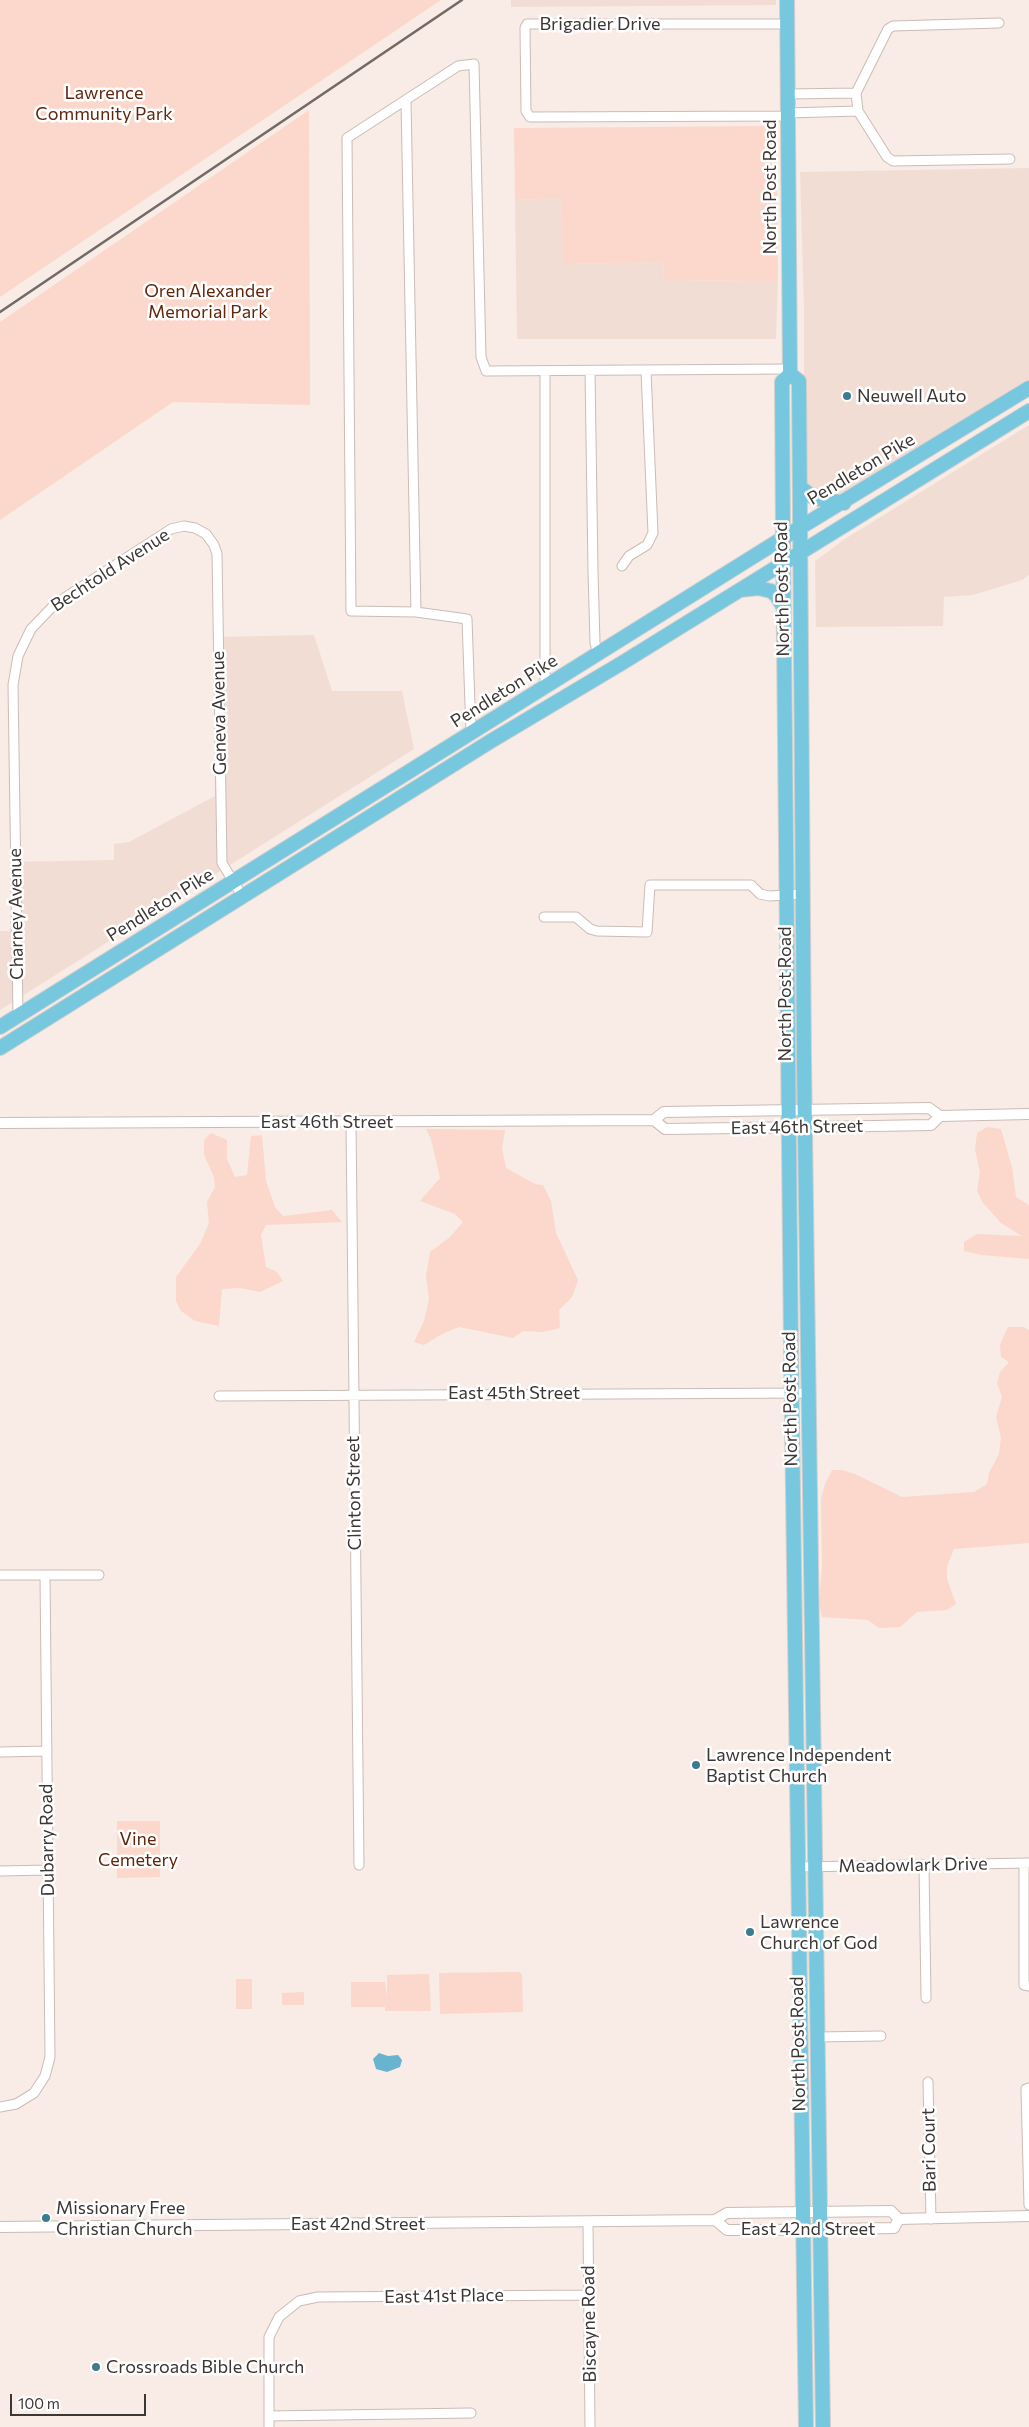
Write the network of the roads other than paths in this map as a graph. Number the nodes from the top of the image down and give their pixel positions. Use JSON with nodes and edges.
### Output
{"nodes":[{"id":1,"x":787,"y":0,"type":"edge"},
{"id":2,"x":787,"y":24,"type":"junction"},
{"id":3,"x":1000,"y":24,"type":"dead end"},
{"id":4,"x":856,"y":93,"type":"junction"},
{"id":5,"x":788,"y":94,"type":"junction"},
{"id":6,"x":406,"y":101,"type":"junction"},
{"id":7,"x":858,"y":111,"type":"junction"},
{"id":8,"x":788,"y":115,"type":"junction"},
{"id":9,"x":1010,"y":159,"type":"dead end"},
{"id":10,"x":646,"y":370,"type":"junction"},
{"id":11,"x":590,"y":371,"type":"junction"},
{"id":12,"x":790,"y":371,"type":"junction"},
{"id":13,"x":545,"y":372,"type":"junction"},
{"id":14,"x":1029,"y":388,"type":"edge"},
{"id":15,"x":1029,"y":411,"type":"edge"},
{"id":16,"x":800,"y":487,"type":"junction"},
{"id":17,"x":844,"y":503,"type":"junction"},
{"id":18,"x":800,"y":528,"type":"junction"},
{"id":19,"x":201,"y":530,"type":"joint"},
{"id":20,"x":783,"y":538,"type":"junction"},
{"id":21,"x":800,"y":551,"type":"junction"},
{"id":22,"x":784,"y":561,"type":"junction"},
{"id":23,"x":622,"y":566,"type":"dead end"},
{"id":24,"x":736,"y":590,"type":"junction"},
{"id":25,"x":784,"y":608,"type":"junction"},
{"id":26,"x":416,"y":612,"type":"junction"},
{"id":27,"x":598,"y":655,"type":"junction"},
{"id":28,"x":16,"y":662,"type":"joint"},
{"id":29,"x":545,"y":688,"type":"junction"},
{"id":30,"x":472,"y":733,"type":"junction"},
{"id":31,"x":232,"y":881,"type":"junction"},
{"id":32,"x":803,"y":894,"type":"junction"},
{"id":33,"x":242,"y":896,"type":"junction"},
{"id":34,"x":786,"y":896,"type":"junction"},
{"id":35,"x":544,"y":916,"type":"dead end"},
{"id":36,"x":18,"y":1016,"type":"junction"},
{"id":37,"x":0,"y":1027,"type":"edge"},
{"id":38,"x":0,"y":1048,"type":"edge"},
{"id":39,"x":805,"y":1110,"type":"junction"},
{"id":40,"x":788,"y":1111,"type":"junction"},
{"id":41,"x":1029,"y":1114,"type":"edge"},
{"id":42,"x":940,"y":1116,"type":"junction"},
{"id":43,"x":654,"y":1120,"type":"junction"},
{"id":44,"x":351,"y":1122,"type":"junction"},
{"id":45,"x":0,"y":1123,"type":"edge"},
{"id":46,"x":806,"y":1127,"type":"junction"},
{"id":47,"x":788,"y":1128,"type":"junction"},
{"id":48,"x":792,"y":1393,"type":"junction"},
{"id":49,"x":809,"y":1393,"type":"junction"},
{"id":50,"x":352,"y":1394,"type":"junction"},
{"id":51,"x":219,"y":1396,"type":"dead end"},
{"id":52,"x":0,"y":1575,"type":"edge"},
{"id":53,"x":98,"y":1575,"type":"dead end"},
{"id":54,"x":45,"y":1576,"type":"junction"},
{"id":55,"x":47,"y":1751,"type":"junction"},
{"id":56,"x":0,"y":1752,"type":"edge"},
{"id":57,"x":1026,"y":1864,"type":"edge"},
{"id":58,"x":359,"y":1865,"type":"dead end"},
{"id":59,"x":924,"y":1865,"type":"junction"},
{"id":60,"x":798,"y":1867,"type":"junction"},
{"id":61,"x":816,"y":1867,"type":"junction"},
{"id":62,"x":48,"y":1870,"type":"junction"},
{"id":63,"x":0,"y":1871,"type":"edge"},
{"id":64,"x":1029,"y":1986,"type":"edge"},
{"id":65,"x":926,"y":1998,"type":"dead end"},
{"id":66,"x":882,"y":2036,"type":"dead end"},
{"id":67,"x":817,"y":2037,"type":"junction"},
{"id":68,"x":928,"y":2082,"type":"dead end"},
{"id":69,"x":1029,"y":2088,"type":"edge"},
{"id":70,"x":0,"y":2107,"type":"edge"},
{"id":71,"x":1029,"y":2204,"type":"edge"},
{"id":72,"x":819,"y":2212,"type":"junction"},
{"id":73,"x":801,"y":2213,"type":"junction"},
{"id":74,"x":1029,"y":2216,"type":"edge"},
{"id":75,"x":899,"y":2219,"type":"junction"},
{"id":76,"x":931,"y":2219,"type":"junction"},
{"id":77,"x":715,"y":2220,"type":"junction"},
{"id":78,"x":588,"y":2222,"type":"junction"},
{"id":79,"x":0,"y":2227,"type":"edge"},
{"id":80,"x":802,"y":2230,"type":"junction"},
{"id":81,"x":820,"y":2230,"type":"junction"},
{"id":82,"x":589,"y":2295,"type":"junction"},
{"id":83,"x":471,"y":2413,"type":"dead end"},
{"id":84,"x":269,"y":2416,"type":"junction"},
{"id":85,"x":269,"y":2427,"type":"edge"},
{"id":86,"x":590,"y":2427,"type":"edge"},
{"id":87,"x":806,"y":2427,"type":"edge"},
{"id":88,"x":823,"y":2427,"type":"edge"}],
"edges":[{"from":1,"to":2,"type":"main road","name":"North Post Road"},
{"from":2,"to":5,"type":"main road","name":"North Post Road"},
{"from":2,"to":8,"type":"street","name":"Brigadier Drive"},
{"from":3,"to":4,"type":"street"},
{"from":4,"to":5,"type":"street"},
{"from":4,"to":7,"type":"street"},
{"from":5,"to":8,"type":"main road","name":"North Post Road"},
{"from":6,"to":13,"type":"street"},
{"from":6,"to":26,"type":"street"},
{"from":6,"to":26,"type":"street"},
{"from":7,"to":8,"type":"street"},
{"from":7,"to":9,"type":"street"},
{"from":8,"to":12,"type":"main road","name":"North Post Road"},
{"from":10,"to":11,"type":"street"},
{"from":10,"to":12,"type":"street"},
{"from":10,"to":23,"type":"street"},
{"from":11,"to":13,"type":"street"},
{"from":11,"to":27,"type":"street"},
{"from":12,"to":16,"type":"main road","name":"North Post Road"},
{"from":12,"to":20,"type":"main road","name":"North Post Road"},
{"from":13,"to":29,"type":"street"},
{"from":14,"to":17,"type":"main road","name":"Pendleton Pike"},
{"from":15,"to":21,"type":"main road","name":"Pendleton Pike"},
{"from":16,"to":17,"type":"main road"},
{"from":16,"to":18,"type":"main road","name":"North Post Road"},
{"from":17,"to":18,"type":"main road","name":"Pendleton Pike"},
{"from":18,"to":20,"type":"main road","name":"Pendleton Pike"},
{"from":18,"to":21,"type":"main road","name":"North Post Road"},
{"from":19,"to":28,"type":"street","name":"Bechtold Avenue"},
{"from":19,"to":31,"type":"street","name":"Geneva Avenue"},
{"from":20,"to":22,"type":"main road","name":"North Post Road"},
{"from":20,"to":27,"type":"main road","name":"Pendleton Pike"},
{"from":21,"to":22,"type":"main road","name":"Pendleton Pike"},
{"from":21,"to":32,"type":"main road","name":"North Post Road"},
{"from":22,"to":24,"type":"main road","name":"Pendleton Pike"},
{"from":22,"to":25,"type":"main road","name":"North Post Road"},
{"from":24,"to":25,"type":"main road"},
{"from":24,"to":33,"type":"main road","name":"Pendleton Pike"},
{"from":25,"to":34,"type":"main road","name":"North Post Road"},
{"from":26,"to":30,"type":"street"},
{"from":27,"to":29,"type":"main road","name":"Pendleton Pike"},
{"from":28,"to":36,"type":"street","name":"Charney Avenue"},
{"from":29,"to":30,"type":"main road","name":"Pendleton Pike"},
{"from":30,"to":31,"type":"main road","name":"Pendleton Pike"},
{"from":31,"to":33,"type":"street","name":"Geneva Avenue"},
{"from":31,"to":36,"type":"main road","name":"Pendleton Pike"},
{"from":32,"to":34,"type":"street"},
{"from":32,"to":39,"type":"main road","name":"North Post Road"},
{"from":33,"to":38,"type":"main road","name":"Pendleton Pike"},
{"from":34,"to":35,"type":"street"},
{"from":34,"to":40,"type":"main road","name":"North Post Road"},
{"from":36,"to":37,"type":"main road","name":"Pendleton Pike"},
{"from":39,"to":40,"type":"street","name":"East 46th Street"},
{"from":39,"to":42,"type":"street","name":"East 46th Street"},
{"from":39,"to":46,"type":"main road","name":"North Post Road"},
{"from":40,"to":43,"type":"street","name":"East 46th Street"},
{"from":40,"to":47,"type":"main road","name":"North Post Road"},
{"from":41,"to":42,"type":"street","name":"East 46th Street"},
{"from":42,"to":46,"type":"street","name":"East 46th Street"},
{"from":43,"to":44,"type":"street","name":"East 46th Street"},
{"from":43,"to":47,"type":"street","name":"East 46th Street"},
{"from":44,"to":45,"type":"street","name":"East 46th Street"},
{"from":44,"to":50,"type":"street","name":"Clinton Street"},
{"from":46,"to":47,"type":"street","name":"East 46th Street"},
{"from":46,"to":49,"type":"main road","name":"North Post Road"},
{"from":47,"to":48,"type":"main road","name":"North Post Road"},
{"from":48,"to":49,"type":"street","name":"East 45th Street"},
{"from":48,"to":50,"type":"street","name":"East 45th Street"},
{"from":48,"to":60,"type":"main road","name":"North Post Road"},
{"from":49,"to":61,"type":"main road","name":"North Post Road"},
{"from":50,"to":51,"type":"street","name":"East 45th Street"},
{"from":50,"to":58,"type":"street","name":"Clinton Street"},
{"from":52,"to":54,"type":"street"},
{"from":53,"to":54,"type":"street"},
{"from":54,"to":55,"type":"street","name":"Dubarry Road"},
{"from":55,"to":56,"type":"street"},
{"from":55,"to":62,"type":"street","name":"Dubarry Road"},
{"from":57,"to":59,"type":"street","name":"Meadowlark Drive"},
{"from":57,"to":64,"type":"street"},
{"from":59,"to":61,"type":"street","name":"Meadowlark Drive"},
{"from":59,"to":65,"type":"street"},
{"from":60,"to":61,"type":"street","name":"Meadowlark Drive"},
{"from":60,"to":73,"type":"main road","name":"North Post Road"},
{"from":61,"to":67,"type":"main road","name":"North Post Road"},
{"from":62,"to":63,"type":"street"},
{"from":62,"to":70,"type":"street","name":"Dubarry Road"},
{"from":66,"to":67,"type":"street"},
{"from":67,"to":72,"type":"main road","name":"North Post Road"},
{"from":68,"to":76,"type":"street","name":"Bari Court"},
{"from":69,"to":71,"type":"street"},
{"from":72,"to":73,"type":"street","name":"East 42nd Street"},
{"from":72,"to":75,"type":"street","name":"East 42nd Street"},
{"from":72,"to":81,"type":"main road","name":"North Post Road"},
{"from":73,"to":77,"type":"street","name":"East 42nd Street"},
{"from":73,"to":80,"type":"main road","name":"North Post Road"},
{"from":74,"to":76,"type":"street","name":"East 42nd Street"},
{"from":75,"to":76,"type":"street","name":"East 42nd Street"},
{"from":75,"to":81,"type":"street","name":"East 42nd Street"},
{"from":77,"to":78,"type":"street","name":"East 42nd Street"},
{"from":77,"to":80,"type":"street","name":"East 42nd Street"},
{"from":78,"to":79,"type":"street","name":"East 42nd Street"},
{"from":78,"to":82,"type":"street","name":"Biscayne Road"},
{"from":80,"to":81,"type":"street","name":"East 42nd Street"},
{"from":80,"to":87,"type":"main road","name":"North Post Road"},
{"from":81,"to":88,"type":"main road","name":"North Post Road"},
{"from":82,"to":84,"type":"street","name":"East 41st Place"},
{"from":82,"to":86,"type":"street","name":"Biscayne Road"},
{"from":83,"to":84,"type":"street"},
{"from":84,"to":85,"type":"street"}]}
